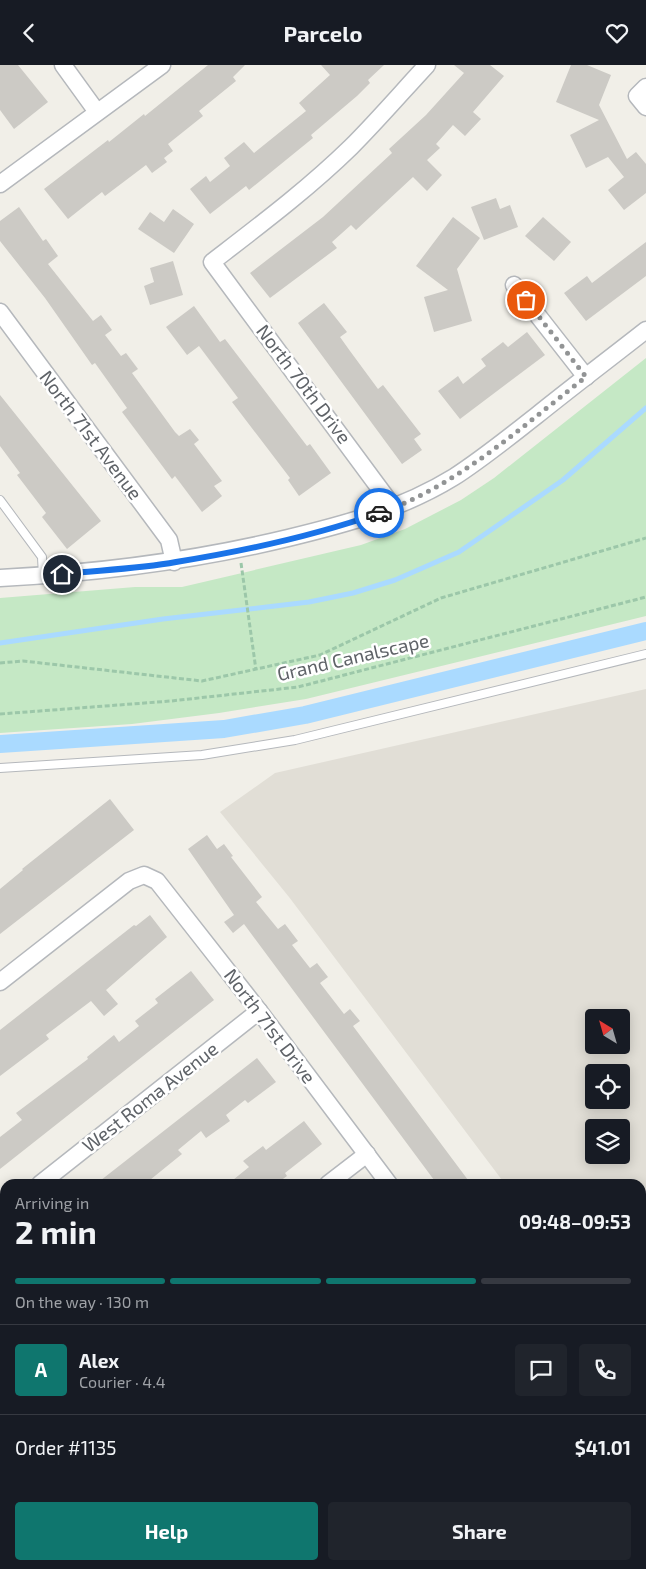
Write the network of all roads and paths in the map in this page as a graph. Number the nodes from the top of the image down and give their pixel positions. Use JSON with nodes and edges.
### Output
{"nodes":[{"id":1,"x":63,"y":65,"type":"edge"},
{"id":2,"x":162,"y":65,"type":"edge"},
{"id":3,"x":427,"y":65,"type":"edge"},
{"id":4,"x":97,"y":112,"type":"junction"},
{"id":5,"x":0,"y":184,"type":"edge"},
{"id":6,"x":514,"y":285,"type":"dead end"},
{"id":7,"x":0,"y":312,"type":"edge"},
{"id":8,"x":646,"y":330,"type":"edge"},
{"id":9,"x":586,"y":377,"type":"junction"},
{"id":10,"x":0,"y":500,"type":"edge"},
{"id":11,"x":394,"y":508,"type":"junction"},
{"id":12,"x":646,"y":538,"type":"edge"},
{"id":13,"x":174,"y":563,"type":"junction"},
{"id":14,"x":43,"y":576,"type":"junction"},
{"id":15,"x":0,"y":578,"type":"edge"},
{"id":16,"x":245,"y":582,"type":"dead end"},
{"id":17,"x":646,"y":597,"type":"edge"},
{"id":18,"x":646,"y":654,"type":"edge"},
{"id":19,"x":0,"y":663,"type":"edge"},
{"id":20,"x":256,"y":670,"type":"junction"},
{"id":21,"x":0,"y":714,"type":"edge"},
{"id":22,"x":0,"y":768,"type":"edge"},
{"id":23,"x":0,"y":982,"type":"edge"},
{"id":24,"x":260,"y":1011,"type":"junction"},
{"id":25,"x":367,"y":1154,"type":"junction"},
{"id":26,"x":46,"y":1179,"type":"edge"},
{"id":27,"x":334,"y":1179,"type":"edge"},
{"id":28,"x":385,"y":1179,"type":"edge"}],
"edges":[{"from":1,"to":4,"type":"street"},
{"from":2,"to":4,"type":"street"},
{"from":3,"to":11,"type":"street","name":"North 70th Drive"},
{"from":4,"to":5,"type":"street"},
{"from":6,"to":9,"type":"street"},
{"from":7,"to":13,"type":"street","name":"North 71st Avenue"},
{"from":8,"to":9,"type":"street"},
{"from":9,"to":11,"type":"street"},
{"from":10,"to":14,"type":"lane"},
{"from":11,"to":13,"type":"street"},
{"from":12,"to":20,"type":"path"},
{"from":13,"to":14,"type":"street"},
{"from":14,"to":15,"type":"street"},
{"from":16,"to":20,"type":"path"},
{"from":17,"to":21,"type":"path","name":"Grand Canalscape"},
{"from":18,"to":22,"type":"lane"},
{"from":19,"to":20,"type":"path"},
{"from":23,"to":24,"type":"street","name":"North 71st Drive"},
{"from":24,"to":25,"type":"street","name":"North 71st Drive"},
{"from":24,"to":26,"type":"street","name":"West Roma Avenue"},
{"from":25,"to":27,"type":"street"},
{"from":25,"to":28,"type":"street","name":"North 71st Drive"}]}
